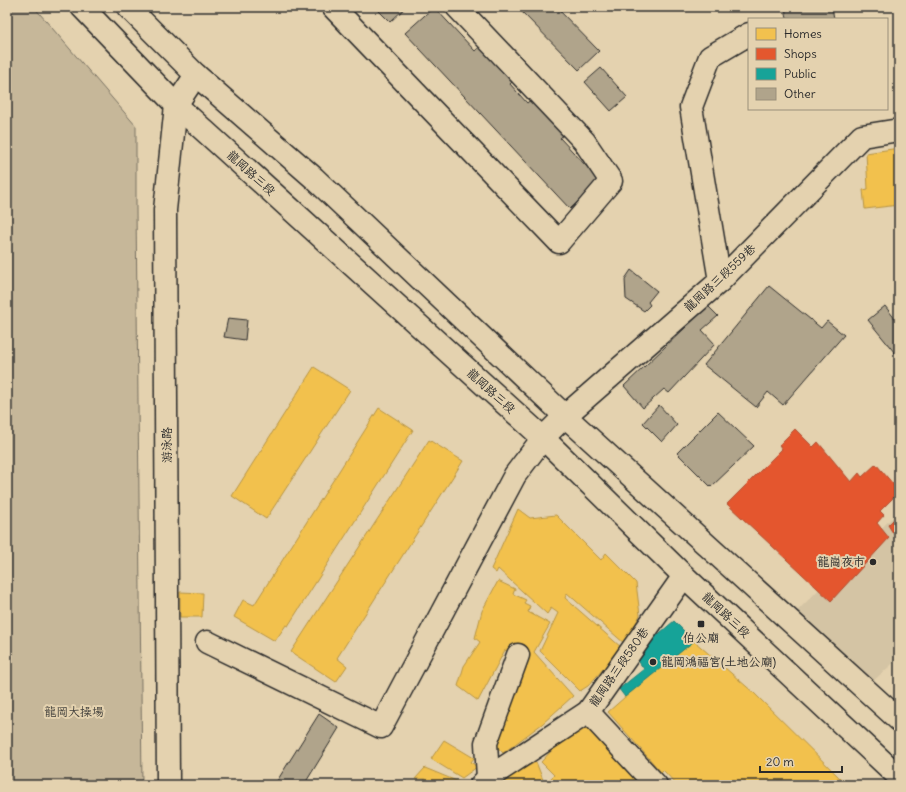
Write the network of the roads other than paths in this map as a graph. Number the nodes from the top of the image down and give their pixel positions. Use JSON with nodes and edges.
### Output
{"nodes":[{"id":1,"x":82,"y":7,"type":"edge"},
{"id":2,"x":128,"y":7,"type":"edge"},
{"id":3,"x":332,"y":7,"type":"edge"},
{"id":4,"x":457,"y":7,"type":"edge"},
{"id":5,"x":748,"y":35,"type":"edge"},
{"id":6,"x":196,"y":75,"type":"junction"},
{"id":7,"x":176,"y":105,"type":"junction"},
{"id":8,"x":899,"y":130,"type":"edge"},
{"id":9,"x":720,"y":281,"type":"junction"},
{"id":10,"x":565,"y":416,"type":"junction"},
{"id":11,"x":543,"y":438,"type":"junction"},
{"id":12,"x":684,"y":576,"type":"junction"},
{"id":13,"x":207,"y":642,"type":"dead end"},
{"id":14,"x":518,"y":655,"type":"dead end"},
{"id":15,"x":588,"y":712,"type":"junction"},
{"id":16,"x":899,"y":720,"type":"edge"},
{"id":17,"x":899,"y":777,"type":"edge"},
{"id":18,"x":484,"y":782,"type":"edge"},
{"id":19,"x":168,"y":785,"type":"edge"},
{"id":20,"x":656,"y":785,"type":"edge"}],
"edges":[{"from":1,"to":7,"type":"main road","name":"龍岡路三段"},
{"from":2,"to":6,"type":"main road"},
{"from":3,"to":4,"type":"main road"},
{"from":5,"to":9,"type":"main road"},
{"from":6,"to":7,"type":"main road"},
{"from":6,"to":10,"type":"main road"},
{"from":7,"to":11,"type":"main road","name":"龍岡路三段"},
{"from":7,"to":19,"type":"main road","name":"游泳路"},
{"from":8,"to":9,"type":"main road","name":"龍岡路三段559巷"},
{"from":9,"to":10,"type":"main road","name":"龍岡路三段559巷"},
{"from":10,"to":11,"type":"main road","name":"龍岡路三段559巷"},
{"from":10,"to":16,"type":"main road"},
{"from":11,"to":12,"type":"main road","name":"龍岡路三段"},
{"from":11,"to":13,"type":"main road","name":"龍岡路三段559巷"},
{"from":12,"to":15,"type":"main road","name":"龍岡路三段580巷"},
{"from":12,"to":17,"type":"main road","name":"龍岡路三段"},
{"from":14,"to":18,"type":"main road"},
{"from":15,"to":18,"type":"main road","name":"龍岡路三段580巷"},
{"from":15,"to":20,"type":"main road"}]}
